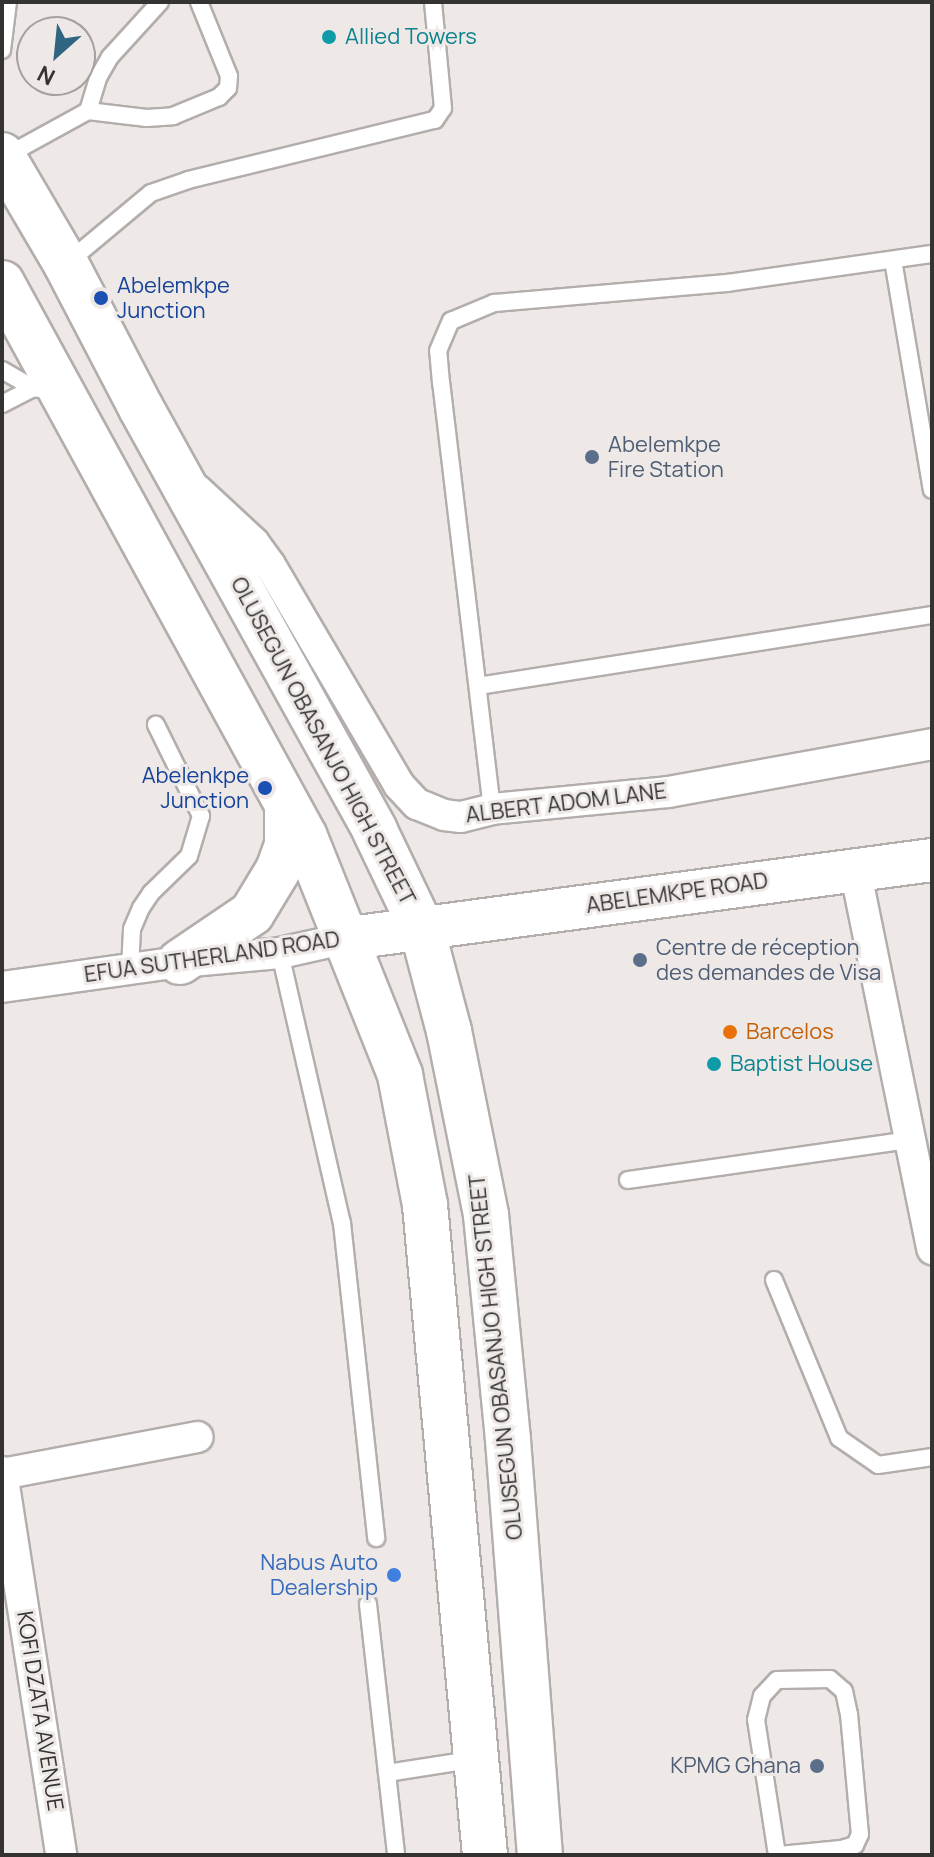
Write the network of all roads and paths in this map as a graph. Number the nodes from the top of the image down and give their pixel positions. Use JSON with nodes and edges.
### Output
{"nodes":[{"id":1,"x":8,"y":2,"type":"edge"},
{"id":2,"x":160,"y":2,"type":"edge"},
{"id":3,"x":199,"y":2,"type":"edge"},
{"id":4,"x":433,"y":2,"type":"edge"},
{"id":5,"x":2,"y":50,"type":"edge"},
{"id":6,"x":88,"y":111,"type":"junction"},
{"id":7,"x":3,"y":156,"type":"edge"},
{"id":8,"x":932,"y":254,"type":"edge"},
{"id":9,"x":893,"y":260,"type":"junction"},
{"id":10,"x":66,"y":264,"type":"junction"},
{"id":11,"x":2,"y":283,"type":"edge"},
{"id":12,"x":2,"y":370,"type":"edge"},
{"id":13,"x":49,"y":391,"type":"junction"},
{"id":14,"x":2,"y":404,"type":"edge"},
{"id":15,"x":178,"y":473,"type":"junction"},
{"id":16,"x":932,"y":490,"type":"edge"},
{"id":17,"x":932,"y":615,"type":"edge"},
{"id":18,"x":478,"y":686,"type":"junction"},
{"id":19,"x":156,"y":725,"type":"dead end"},
{"id":20,"x":932,"y":744,"type":"edge"},
{"id":21,"x":287,"y":805,"type":"junction"},
{"id":22,"x":492,"y":809,"type":"junction"},
{"id":23,"x":932,"y":860,"type":"edge"},
{"id":24,"x":855,"y":869,"type":"junction"},
{"id":25,"x":422,"y":929,"type":"junction"},
{"id":26,"x":343,"y":939,"type":"junction"},
{"id":27,"x":280,"y":953,"type":"junction"},
{"id":28,"x":180,"y":962,"type":"junction"},
{"id":29,"x":130,"y":968,"type":"junction"},
{"id":30,"x":2,"y":987,"type":"edge"},
{"id":31,"x":909,"y":1140,"type":"junction"},
{"id":32,"x":628,"y":1180,"type":"dead end"},
{"id":33,"x":932,"y":1249,"type":"edge"},
{"id":34,"x":774,"y":1280,"type":"dead end"},
{"id":35,"x":198,"y":1437,"type":"dead end"},
{"id":36,"x":932,"y":1457,"type":"edge"},
{"id":37,"x":2,"y":1473,"type":"edge"},
{"id":38,"x":376,"y":1538,"type":"dead end"},
{"id":39,"x":368,"y":1604,"type":"dead end"},
{"id":40,"x":478,"y":1759,"type":"junction"},
{"id":41,"x":387,"y":1773,"type":"junction"},
{"id":42,"x":61,"y":1855,"type":"edge"},
{"id":43,"x":396,"y":1855,"type":"edge"},
{"id":44,"x":485,"y":1855,"type":"edge"},
{"id":45,"x":540,"y":1855,"type":"edge"},
{"id":46,"x":778,"y":1855,"type":"edge"}],
"edges":[{"from":1,"to":5,"type":"lane"},
{"from":2,"to":6,"type":"lane"},
{"from":3,"to":6,"type":"lane"},
{"from":4,"to":10,"type":"lane"},
{"from":6,"to":7,"type":"lane"},
{"from":7,"to":10,"type":"main road","name":"OLUSEGUN OBASANJO HIGH STREET"},
{"from":8,"to":9,"type":"lane"},
{"from":9,"to":16,"type":"lane"},
{"from":9,"to":18,"type":"lane"},
{"from":10,"to":15,"type":"main road","name":"OLUSEGUN OBASANJO HIGH STREET"},
{"from":11,"to":13,"type":"main road"},
{"from":12,"to":13,"type":"lane"},
{"from":13,"to":14,"type":"lane"},
{"from":13,"to":21,"type":"main road"},
{"from":15,"to":22,"type":"street","name":"ALBERT ADOM LANE"},
{"from":15,"to":25,"type":"main road","name":"OLUSEGUN OBASANJO HIGH STREET"},
{"from":17,"to":18,"type":"lane"},
{"from":18,"to":22,"type":"lane"},
{"from":19,"to":29,"type":"lane"},
{"from":20,"to":22,"type":"street","name":"ALBERT ADOM LANE"},
{"from":21,"to":26,"type":"main road"},
{"from":21,"to":28,"type":"main road"},
{"from":23,"to":24,"type":"street","name":"ABELEMKPE ROAD"},
{"from":24,"to":25,"type":"street","name":"ABELEMKPE ROAD"},
{"from":24,"to":31,"type":"street"},
{"from":25,"to":26,"type":"street","name":"EFUA SUTHERLAND ROAD"},
{"from":25,"to":45,"type":"main road","name":"OLUSEGUN OBASANJO HIGH STREET"},
{"from":26,"to":27,"type":"street","name":"EFUA SUTHERLAND ROAD"},
{"from":26,"to":40,"type":"main road"},
{"from":27,"to":28,"type":"street","name":"EFUA SUTHERLAND ROAD"},
{"from":27,"to":38,"type":"lane"},
{"from":28,"to":29,"type":"street","name":"EFUA SUTHERLAND ROAD"},
{"from":29,"to":30,"type":"street","name":"EFUA SUTHERLAND ROAD"},
{"from":31,"to":32,"type":"lane"},
{"from":31,"to":33,"type":"street"},
{"from":34,"to":36,"type":"lane"},
{"from":35,"to":37,"type":"street"},
{"from":37,"to":42,"type":"street","name":"KOFI DZATA AVENUE"},
{"from":39,"to":41,"type":"lane"},
{"from":40,"to":41,"type":"lane"},
{"from":40,"to":44,"type":"main road"},
{"from":41,"to":43,"type":"lane"},
{"from":46,"to":46,"type":"lane"}]}
